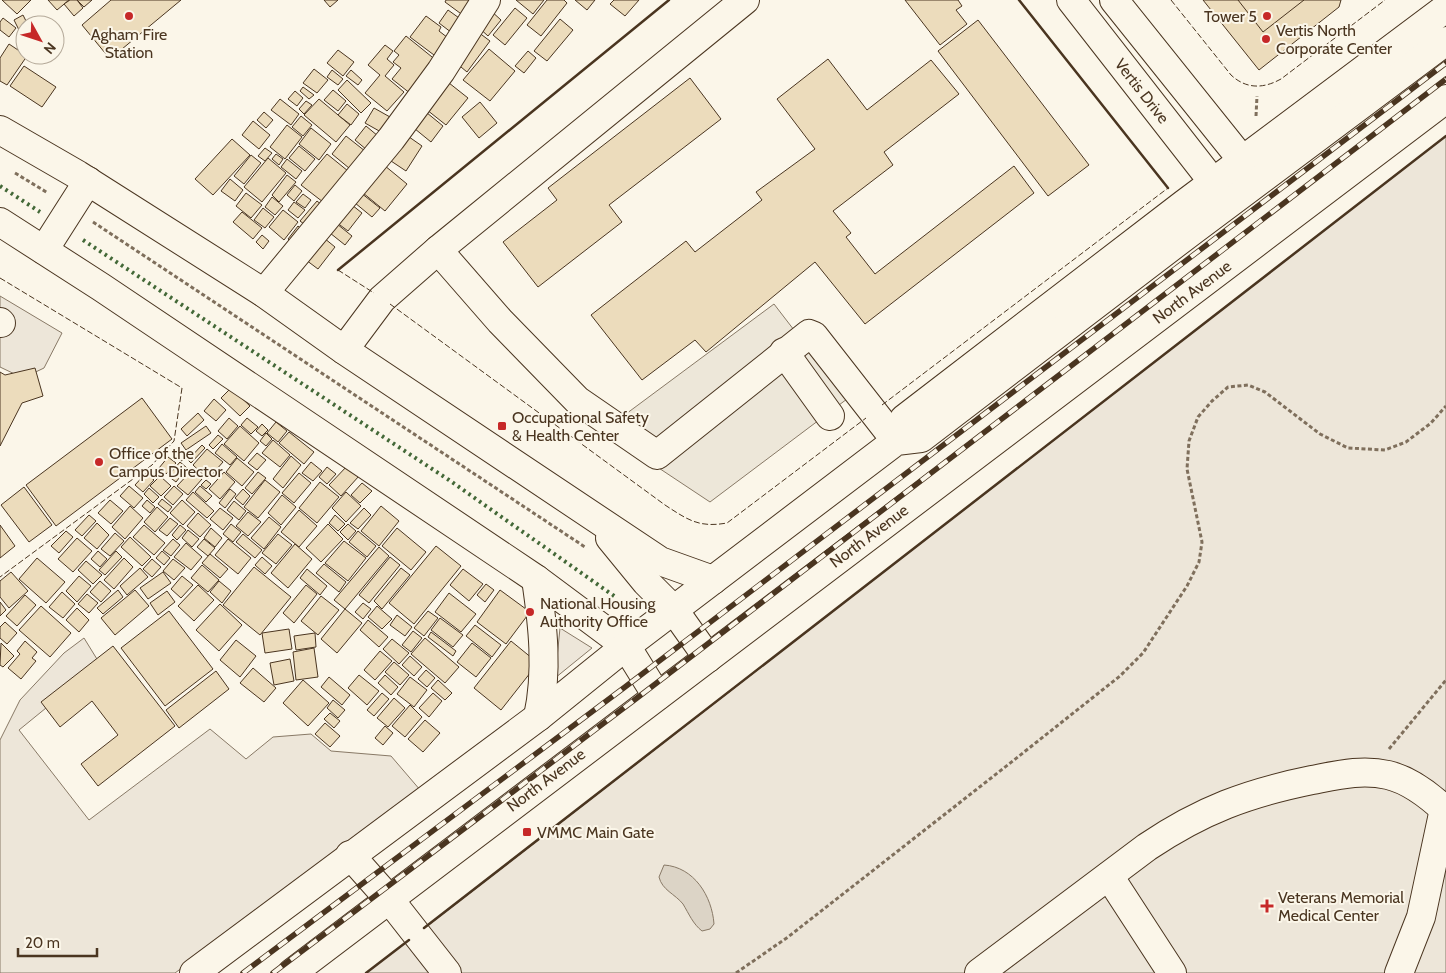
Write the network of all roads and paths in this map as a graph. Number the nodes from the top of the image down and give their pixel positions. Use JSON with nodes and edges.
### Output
{"nodes":[{"id":1,"x":486,"y":0,"type":"edge"},
{"id":2,"x":745,"y":0,"type":"edge"},
{"id":3,"x":1071,"y":0,"type":"edge"},
{"id":4,"x":1114,"y":0,"type":"edge"},
{"id":5,"x":1446,"y":8,"type":"edge"},
{"id":6,"x":1446,"y":41,"type":"edge"},
{"id":7,"x":1257,"y":96,"type":"dead end"},
{"id":8,"x":1446,"y":99,"type":"edge"},
{"id":9,"x":1256,"y":116,"type":"dead end"},
{"id":10,"x":0,"y":130,"type":"edge"},
{"id":11,"x":1243,"y":161,"type":"junction"},
{"id":12,"x":1279,"y":166,"type":"junction"},
{"id":13,"x":8,"y":168,"type":"dead end"},
{"id":14,"x":88,"y":182,"type":"junction"},
{"id":15,"x":1213,"y":182,"type":"junction"},
{"id":16,"x":70,"y":208,"type":"junction"},
{"id":17,"x":0,"y":222,"type":"edge"},
{"id":18,"x":1192,"y":231,"type":"junction"},
{"id":19,"x":44,"y":250,"type":"junction"},
{"id":20,"x":438,"y":250,"type":"junction"},
{"id":21,"x":264,"y":293,"type":"junction"},
{"id":22,"x":344,"y":350,"type":"junction"},
{"id":23,"x":784,"y":352,"type":"junction"},
{"id":24,"x":1446,"y":406,"type":"edge"},
{"id":25,"x":830,"y":416,"type":"dead end"},
{"id":26,"x":896,"y":441,"type":"junction"},
{"id":27,"x":595,"y":519,"type":"junction"},
{"id":28,"x":592,"y":551,"type":"dead end"},
{"id":29,"x":536,"y":579,"type":"junction"},
{"id":30,"x":713,"y":580,"type":"junction"},
{"id":31,"x":674,"y":610,"type":"junction"},
{"id":32,"x":626,"y":646,"type":"junction"},
{"id":33,"x":708,"y":658,"type":"junction"},
{"id":34,"x":1446,"y":680,"type":"edge"},
{"id":35,"x":657,"y":696,"type":"junction"},
{"id":36,"x":538,"y":718,"type":"junction"},
{"id":37,"x":1367,"y":772,"type":"junction"},
{"id":38,"x":1445,"y":810,"type":"edge"},
{"id":39,"x":350,"y":855,"type":"junction"},
{"id":40,"x":1109,"y":876,"type":"junction"},
{"id":41,"x":389,"y":899,"type":"junction"},
{"id":42,"x":194,"y":973,"type":"edge"},
{"id":43,"x":292,"y":973,"type":"edge"},
{"id":44,"x":447,"y":973,"type":"edge"},
{"id":45,"x":736,"y":973,"type":"edge"},
{"id":46,"x":979,"y":973,"type":"edge"},
{"id":47,"x":1172,"y":973,"type":"edge"},
{"id":48,"x":1399,"y":973,"type":"edge"}],
"edges":[{"from":1,"to":21,"type":"main road"},
{"from":2,"to":20,"type":"main road"},
{"from":3,"to":15,"type":"main road","name":"Vertis Drive"},
{"from":4,"to":11,"type":"main road"},
{"from":5,"to":11,"type":"main road"},
{"from":6,"to":12,"type":"main road"},
{"from":7,"to":9,"type":"path"},
{"from":8,"to":33,"type":"main road","name":"North Avenue"},
{"from":10,"to":14,"type":"main road"},
{"from":11,"to":12,"type":"main road"},
{"from":11,"to":15,"type":"main road"},
{"from":12,"to":18,"type":"main road"},
{"from":13,"to":16,"type":"path"},
{"from":14,"to":16,"type":"main road"},
{"from":14,"to":21,"type":"main road"},
{"from":15,"to":18,"type":"main road"},
{"from":15,"to":26,"type":"main road"},
{"from":16,"to":19,"type":"main road"},
{"from":16,"to":28,"type":"path"},
{"from":17,"to":19,"type":"main road"},
{"from":18,"to":26,"type":"main road"},
{"from":19,"to":29,"type":"main road"},
{"from":20,"to":22,"type":"main road"},
{"from":20,"to":23,"type":"main road"},
{"from":21,"to":22,"type":"main road"},
{"from":22,"to":27,"type":"main road"},
{"from":23,"to":25,"type":"main road"},
{"from":23,"to":26,"type":"main road"},
{"from":24,"to":45,"type":"path"},
{"from":26,"to":30,"type":"main road"},
{"from":27,"to":30,"type":"main road"},
{"from":27,"to":31,"type":"main road"},
{"from":29,"to":32,"type":"main road"},
{"from":29,"to":36,"type":"main road"},
{"from":30,"to":31,"type":"main road"},
{"from":31,"to":32,"type":"main road"},
{"from":31,"to":33,"type":"main road"},
{"from":32,"to":35,"type":"main road"},
{"from":32,"to":36,"type":"main road"},
{"from":33,"to":35,"type":"main road","name":"North Avenue"},
{"from":34,"to":37,"type":"path"},
{"from":35,"to":41,"type":"main road","name":"North Avenue"},
{"from":36,"to":39,"type":"main road"},
{"from":37,"to":38,"type":"main road"},
{"from":37,"to":40,"type":"main road"},
{"from":38,"to":48,"type":"main road"},
{"from":39,"to":41,"type":"main road"},
{"from":39,"to":42,"type":"main road"},
{"from":40,"to":46,"type":"main road"},
{"from":40,"to":47,"type":"main road"},
{"from":41,"to":43,"type":"main road","name":"North Avenue"},
{"from":41,"to":44,"type":"main road"}]}
